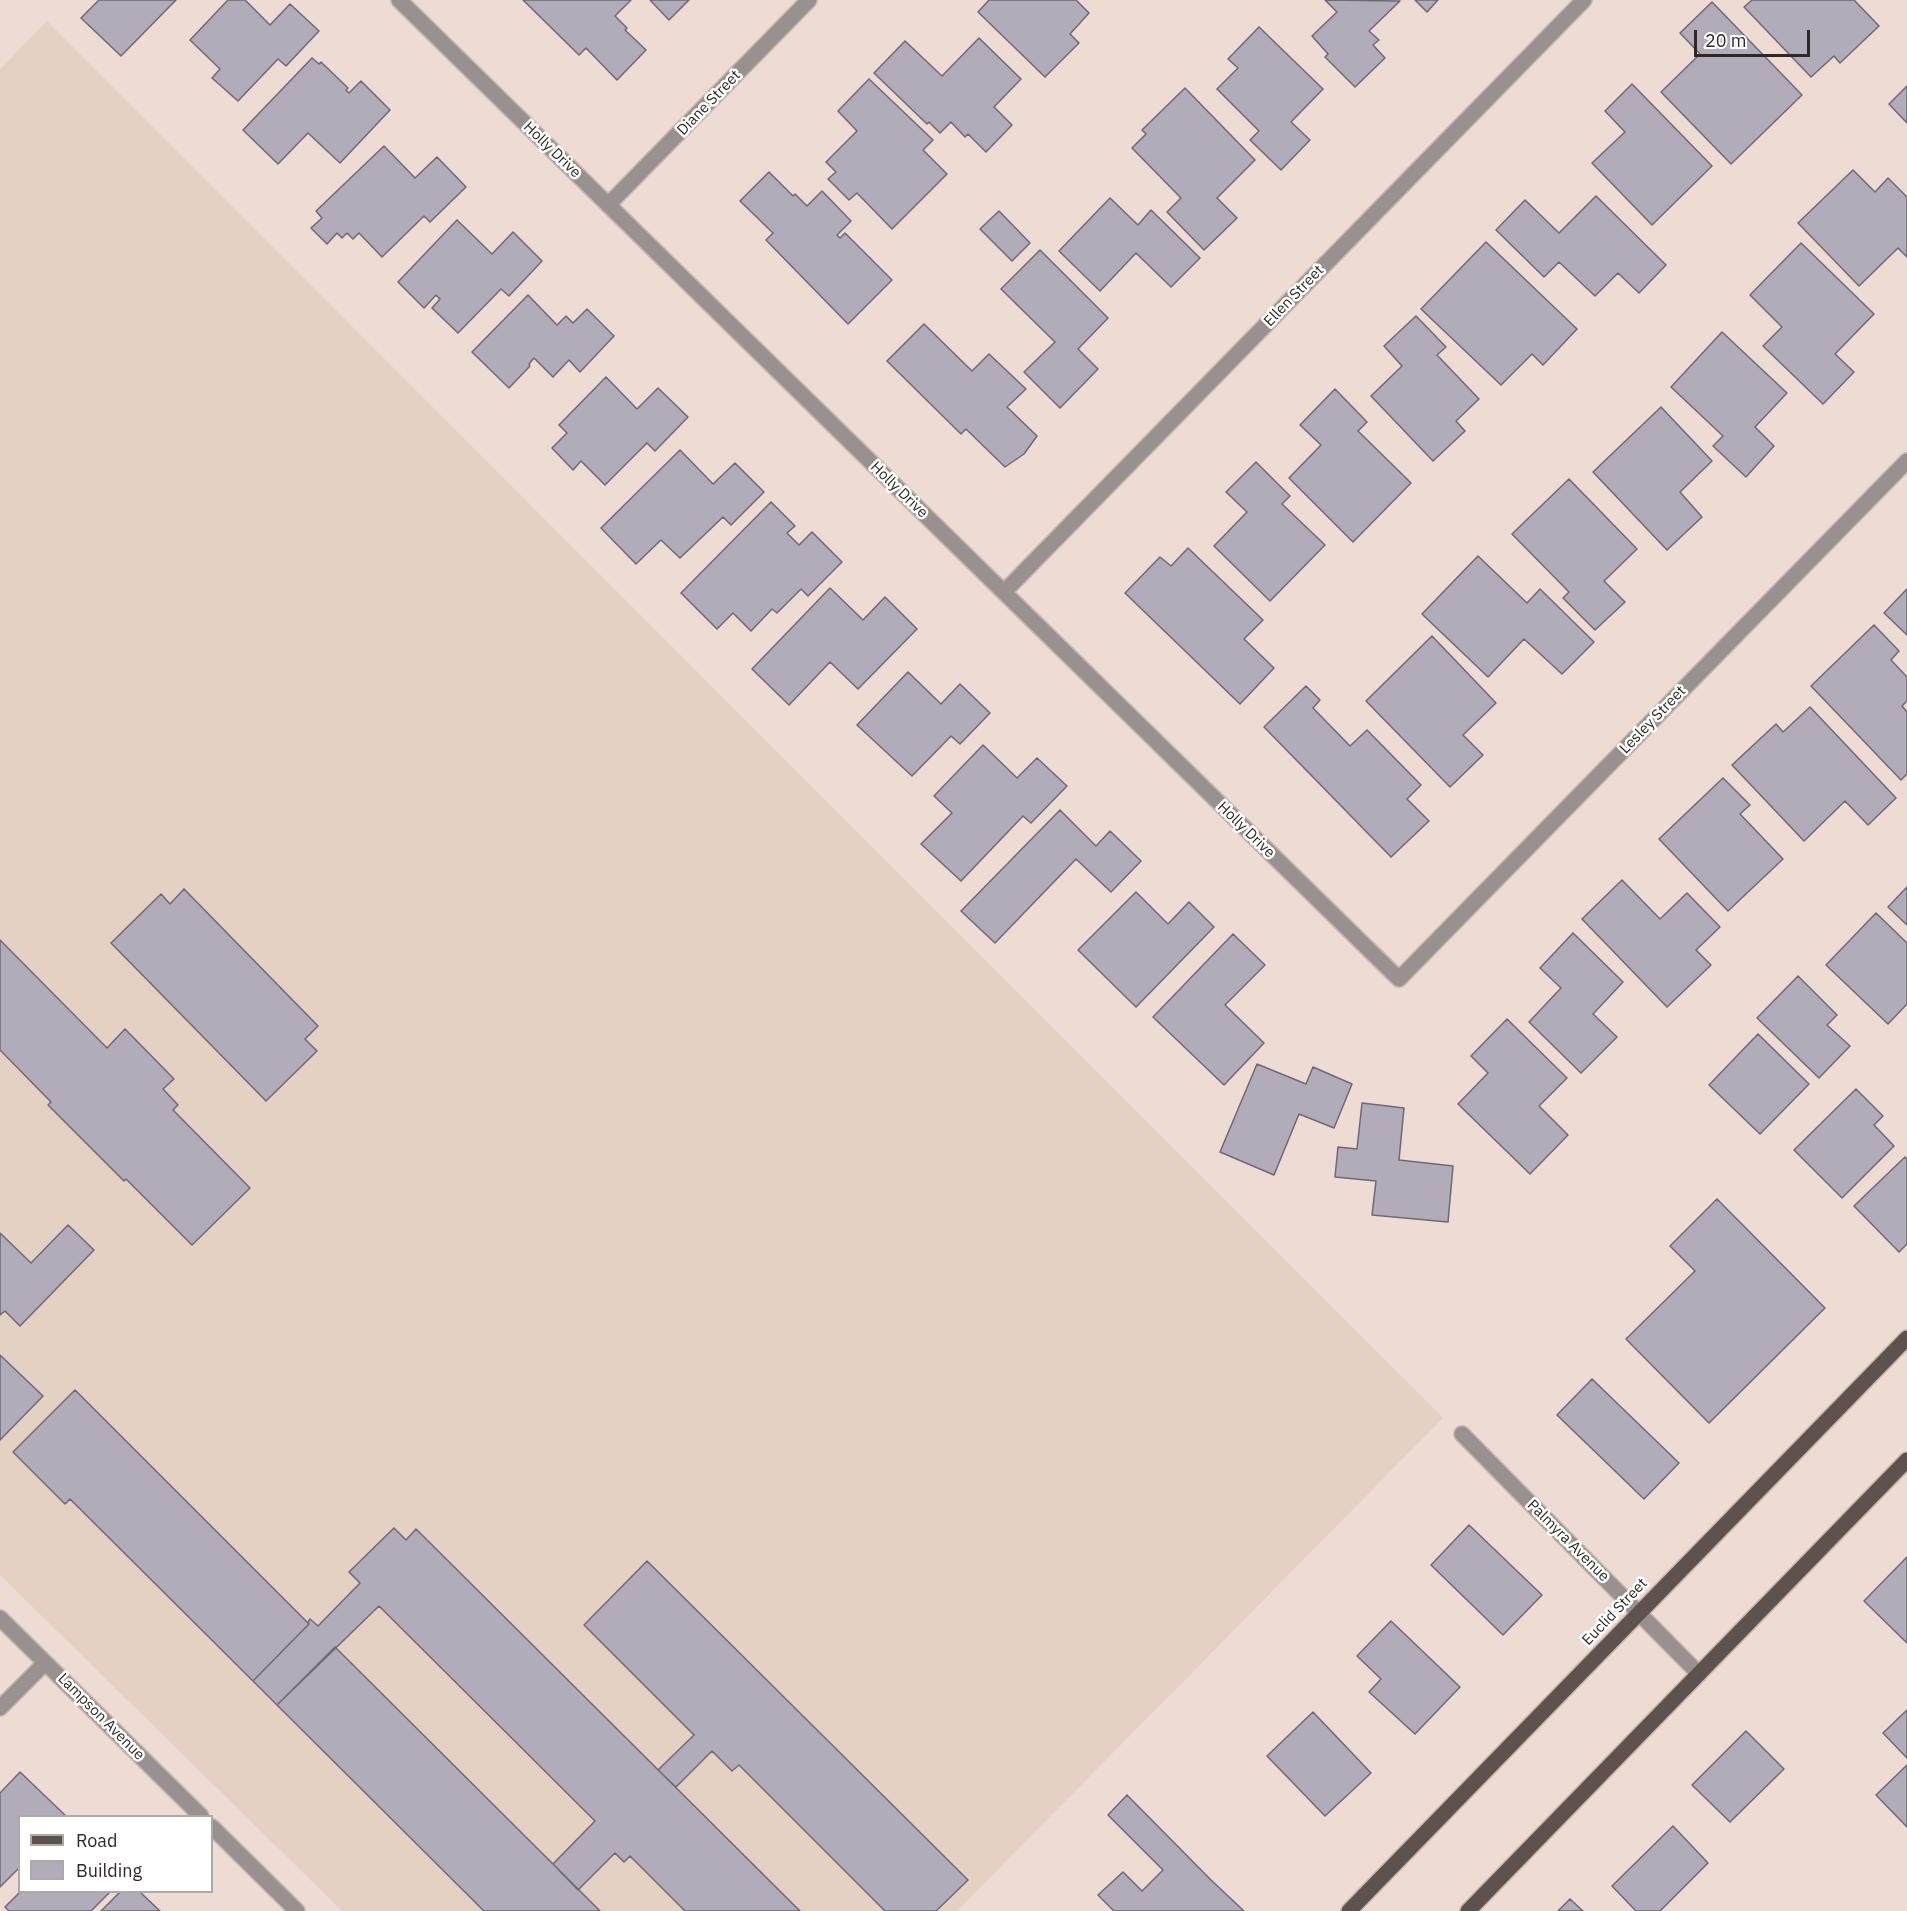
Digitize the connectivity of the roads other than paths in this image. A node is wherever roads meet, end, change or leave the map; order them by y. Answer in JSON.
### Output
{"nodes":[{"id":1,"x":399,"y":0,"type":"edge"},
{"id":2,"x":809,"y":0,"type":"edge"},
{"id":3,"x":1584,"y":0,"type":"edge"},
{"id":4,"x":608,"y":205,"type":"junction"},
{"id":5,"x":1907,"y":461,"type":"edge"},
{"id":6,"x":1004,"y":592,"type":"junction"},
{"id":7,"x":1399,"y":979,"type":"joint"},
{"id":8,"x":1907,"y":1338,"type":"edge"},
{"id":9,"x":1462,"y":1434,"type":"dead end"},
{"id":10,"x":1907,"y":1460,"type":"edge"},
{"id":11,"x":1639,"y":1613,"type":"junction"},
{"id":12,"x":0,"y":1618,"type":"edge"},
{"id":13,"x":45,"y":1663,"type":"junction"},
{"id":14,"x":1699,"y":1674,"type":"junction"},
{"id":15,"x":0,"y":1708,"type":"edge"},
{"id":16,"x":200,"y":1815,"type":"edge"},
{"id":17,"x":213,"y":1828,"type":"edge"},
{"id":18,"x":297,"y":1911,"type":"edge"},
{"id":19,"x":1349,"y":1911,"type":"edge"},
{"id":20,"x":1468,"y":1911,"type":"edge"}],
"edges":[{"from":1,"to":4,"type":"street","name":"Holly Drive"},
{"from":2,"to":4,"type":"street","name":"Diane Street"},
{"from":3,"to":6,"type":"street","name":"Ellen Street"},
{"from":4,"to":6,"type":"street","name":"Holly Drive"},
{"from":5,"to":7,"type":"street","name":"Lesley Street"},
{"from":6,"to":7,"type":"street","name":"Holly Drive"},
{"from":8,"to":11,"type":"main road","name":"Euclid Street"},
{"from":9,"to":11,"type":"street","name":"Palmyra Avenue"},
{"from":10,"to":14,"type":"main road"},
{"from":11,"to":14,"type":"street","name":"Palmyra Avenue"},
{"from":11,"to":19,"type":"main road","name":"Euclid Street"},
{"from":12,"to":13,"type":"street","name":"Lampson Avenue"},
{"from":13,"to":15,"type":"street"},
{"from":13,"to":16,"type":"street","name":"Lampson Avenue"},
{"from":14,"to":20,"type":"main road"},
{"from":17,"to":18,"type":"street"}]}
